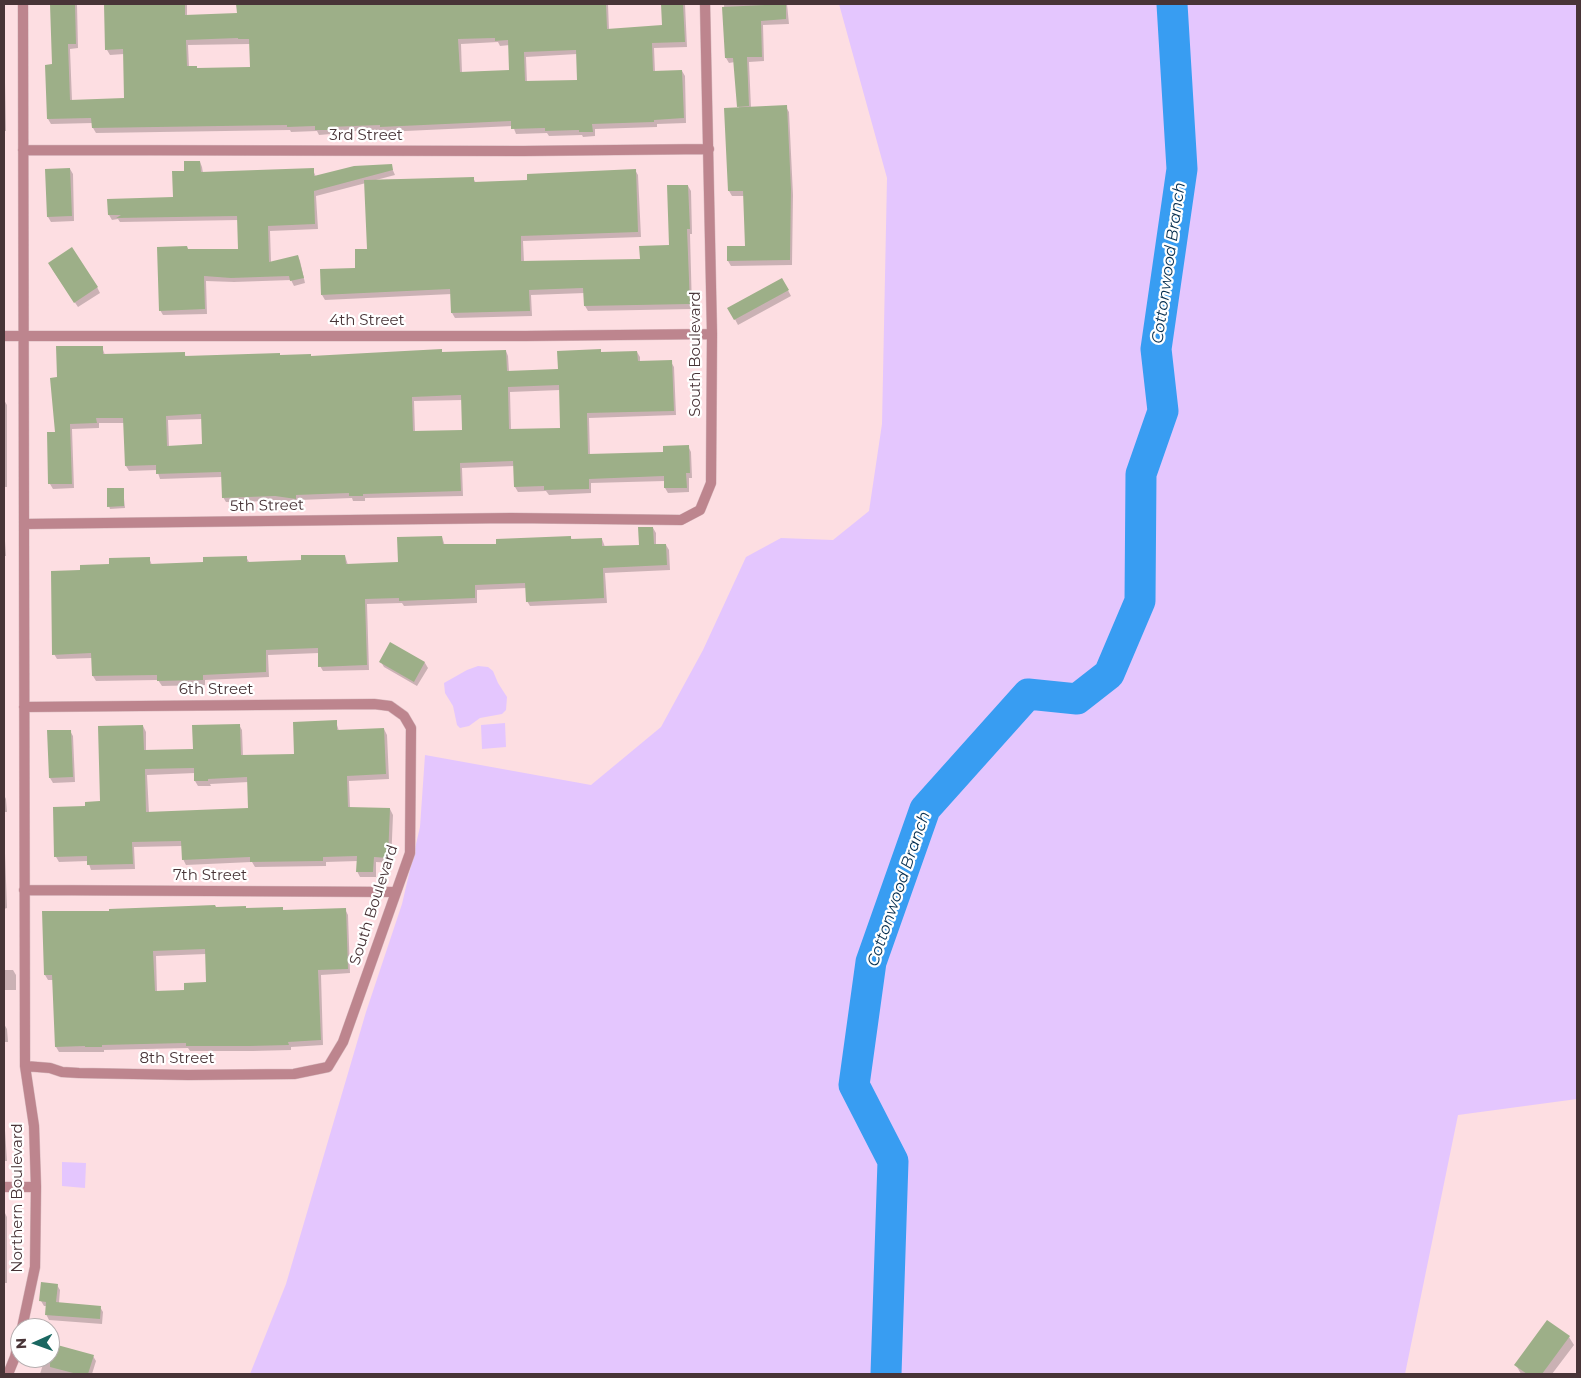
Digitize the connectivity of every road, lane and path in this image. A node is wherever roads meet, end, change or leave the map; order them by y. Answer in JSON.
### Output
{"nodes":[{"id":1,"x":22,"y":4,"type":"edge"},
{"id":2,"x":705,"y":4,"type":"edge"},
{"id":3,"x":709,"y":149,"type":"junction"},
{"id":4,"x":23,"y":150,"type":"junction"},
{"id":5,"x":712,"y":334,"type":"junction"},
{"id":6,"x":4,"y":336,"type":"edge"},
{"id":7,"x":23,"y":336,"type":"junction"},
{"id":8,"x":511,"y":518,"type":"joint"},
{"id":9,"x":24,"y":524,"type":"junction"},
{"id":10,"x":24,"y":707,"type":"junction"},
{"id":11,"x":404,"y":716,"type":"joint"},
{"id":12,"x":24,"y":890,"type":"junction"},
{"id":13,"x":396,"y":892,"type":"junction"},
{"id":14,"x":25,"y":1066,"type":"junction"},
{"id":15,"x":328,"y":1067,"type":"joint"},
{"id":16,"x":4,"y":1187,"type":"edge"},
{"id":17,"x":36,"y":1187,"type":"junction"},
{"id":18,"x":24,"y":1318,"type":"edge"}],
"edges":[{"from":1,"to":4,"type":"street","name":"Northern Boulevard"},
{"from":2,"to":3,"type":"street","name":"South Boulevard"},
{"from":3,"to":4,"type":"street","name":"3rd Street"},
{"from":3,"to":5,"type":"street","name":"South Boulevard"},
{"from":4,"to":7,"type":"street","name":"Northern Boulevard"},
{"from":5,"to":7,"type":"street","name":"4th Street"},
{"from":5,"to":8,"type":"street","name":"South Boulevard"},
{"from":6,"to":7,"type":"street","name":"4th Street"},
{"from":7,"to":9,"type":"street","name":"Northern Boulevard"},
{"from":8,"to":9,"type":"street","name":"5th Street"},
{"from":9,"to":10,"type":"street","name":"Northern Boulevard"},
{"from":10,"to":11,"type":"street","name":"6th Street"},
{"from":10,"to":12,"type":"street","name":"Northern Boulevard"},
{"from":11,"to":13,"type":"street","name":"South Boulevard"},
{"from":12,"to":13,"type":"street","name":"7th Street"},
{"from":12,"to":14,"type":"street","name":"Northern Boulevard"},
{"from":13,"to":15,"type":"street","name":"South Boulevard"},
{"from":14,"to":15,"type":"street","name":"8th Street"},
{"from":14,"to":17,"type":"street","name":"Northern Boulevard"},
{"from":16,"to":17,"type":"street"},
{"from":17,"to":18,"type":"street","name":"Northern Boulevard"}]}
